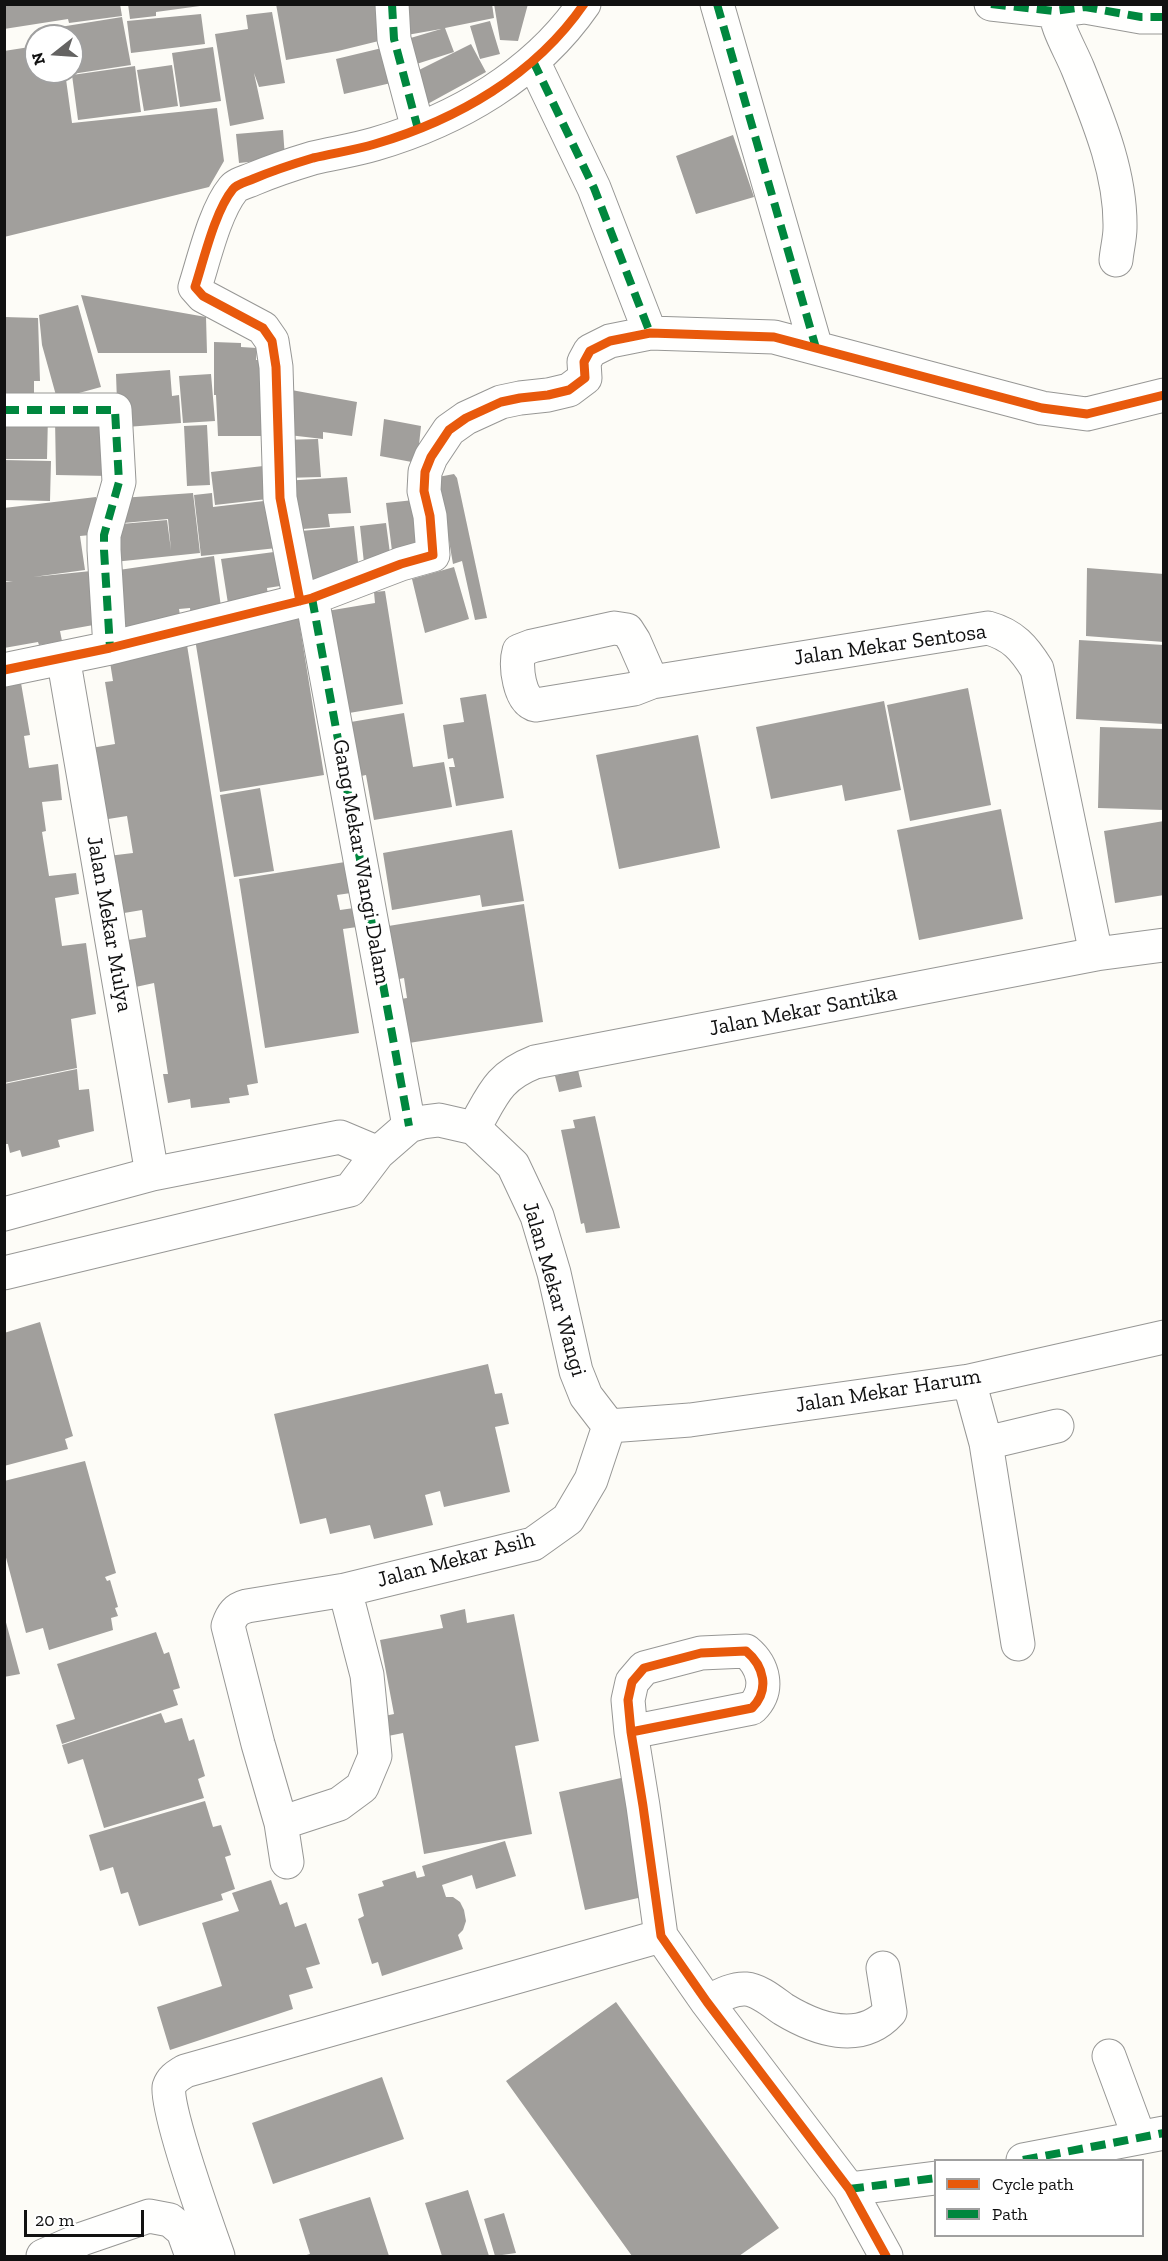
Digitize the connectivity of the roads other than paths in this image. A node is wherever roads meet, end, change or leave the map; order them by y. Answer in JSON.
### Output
{"nodes":[{"id":1,"x":392,"y":4,"type":"edge"},
{"id":2,"x":584,"y":4,"type":"edge"},
{"id":3,"x":717,"y":4,"type":"edge"},
{"id":4,"x":991,"y":4,"type":"edge"},
{"id":5,"x":1054,"y":8,"type":"edge"},
{"id":6,"x":1164,"y":16,"type":"edge"},
{"id":7,"x":533,"y":61,"type":"junction"},
{"id":8,"x":418,"y":129,"type":"junction"},
{"id":9,"x":1116,"y":260,"type":"dead end"},
{"id":10,"x":650,"y":333,"type":"junction"},
{"id":11,"x":813,"y":334,"type":"junction"},
{"id":12,"x":1164,"y":395,"type":"edge"},
{"id":13,"x":4,"y":410,"type":"edge"},
{"id":14,"x":306,"y":600,"type":"junction"},
{"id":15,"x":110,"y":648,"type":"junction"},
{"id":16,"x":4,"y":670,"type":"edge"},
{"id":17,"x":66,"y":674,"type":"dead end"},
{"id":18,"x":652,"y":682,"type":"dead end"},
{"id":19,"x":1164,"y":945,"type":"edge"},
{"id":20,"x":1096,"y":954,"type":"junction"},
{"id":21,"x":409,"y":1126,"type":"junction"},
{"id":22,"x":474,"y":1128,"type":"junction"},
{"id":23,"x":378,"y":1153,"type":"junction"},
{"id":24,"x":152,"y":1174,"type":"junction"},
{"id":25,"x":4,"y":1214,"type":"edge"},
{"id":26,"x":4,"y":1273,"type":"edge"},
{"id":27,"x":1164,"y":1337,"type":"edge"},
{"id":28,"x":969,"y":1381,"type":"junction"},
{"id":29,"x":609,"y":1426,"type":"junction"},
{"id":30,"x":1057,"y":1426,"type":"dead end"},
{"id":31,"x":986,"y":1443,"type":"junction"},
{"id":32,"x":345,"y":1590,"type":"junction"},
{"id":33,"x":1018,"y":1644,"type":"dead end"},
{"id":34,"x":631,"y":1732,"type":"dead end"},
{"id":35,"x":281,"y":1823,"type":"junction"},
{"id":36,"x":287,"y":1862,"type":"dead end"},
{"id":37,"x":661,"y":1936,"type":"junction"},
{"id":38,"x":883,"y":1968,"type":"dead end"},
{"id":39,"x":707,"y":2002,"type":"junction"},
{"id":40,"x":1109,"y":2056,"type":"dead end"},
{"id":41,"x":1151,"y":2135,"type":"edge"},
{"id":42,"x":1028,"y":2159,"type":"edge"},
{"id":43,"x":934,"y":2178,"type":"edge"},
{"id":44,"x":849,"y":2189,"type":"junction"},
{"id":45,"x":43,"y":2256,"type":"edge"},
{"id":46,"x":192,"y":2256,"type":"edge"},
{"id":47,"x":218,"y":2256,"type":"edge"},
{"id":48,"x":885,"y":2256,"type":"edge"}],
"edges":[{"from":1,"to":8,"type":"street"},
{"from":2,"to":7,"type":"street"},
{"from":3,"to":11,"type":"street"},
{"from":4,"to":5,"type":"street"},
{"from":5,"to":6,"type":"street"},
{"from":5,"to":9,"type":"street"},
{"from":7,"to":8,"type":"street"},
{"from":7,"to":10,"type":"street"},
{"from":8,"to":14,"type":"street","name":"Gang Mekar Wangi Dalam"},
{"from":10,"to":11,"type":"street"},
{"from":10,"to":14,"type":"street"},
{"from":11,"to":12,"type":"street"},
{"from":13,"to":15,"type":"street"},
{"from":14,"to":15,"type":"street"},
{"from":14,"to":21,"type":"street","name":"Gang Mekar Wangi Dalam"},
{"from":15,"to":16,"type":"street"},
{"from":17,"to":24,"type":"street","name":"Jalan Mekar Mulya"},
{"from":18,"to":20,"type":"street","name":"Jalan Mekar Sentosa"},
{"from":19,"to":20,"type":"street","name":"Jalan Mekar Santika"},
{"from":20,"to":22,"type":"street","name":"Jalan Mekar Santika"},
{"from":21,"to":22,"type":"street","name":"Jalan Mekar Wangi"},
{"from":21,"to":23,"type":"street","name":"Jalan Mekar Wangi"},
{"from":22,"to":29,"type":"street","name":"Jalan Mekar Wangi"},
{"from":23,"to":24,"type":"street"},
{"from":23,"to":26,"type":"street","name":"Jalan Mekar Wangi"},
{"from":24,"to":25,"type":"street"},
{"from":27,"to":28,"type":"street","name":"Jalan Mekar Harum"},
{"from":28,"to":29,"type":"street","name":"Jalan Mekar Harum"},
{"from":28,"to":31,"type":"street"},
{"from":29,"to":32,"type":"street","name":"Jalan Mekar Asih"},
{"from":30,"to":31,"type":"street"},
{"from":31,"to":33,"type":"street"},
{"from":32,"to":35,"type":"street"},
{"from":32,"to":35,"type":"street","name":"Jalan Mekar Asih"},
{"from":34,"to":37,"type":"street"},
{"from":35,"to":36,"type":"street","name":"Jalan Mekar Asih"},
{"from":37,"to":39,"type":"street"},
{"from":37,"to":47,"type":"street"},
{"from":38,"to":39,"type":"street"},
{"from":39,"to":44,"type":"street"},
{"from":40,"to":41,"type":"street"},
{"from":41,"to":42,"type":"street"},
{"from":43,"to":44,"type":"street"},
{"from":44,"to":48,"type":"street"},
{"from":45,"to":46,"type":"street"}]}
